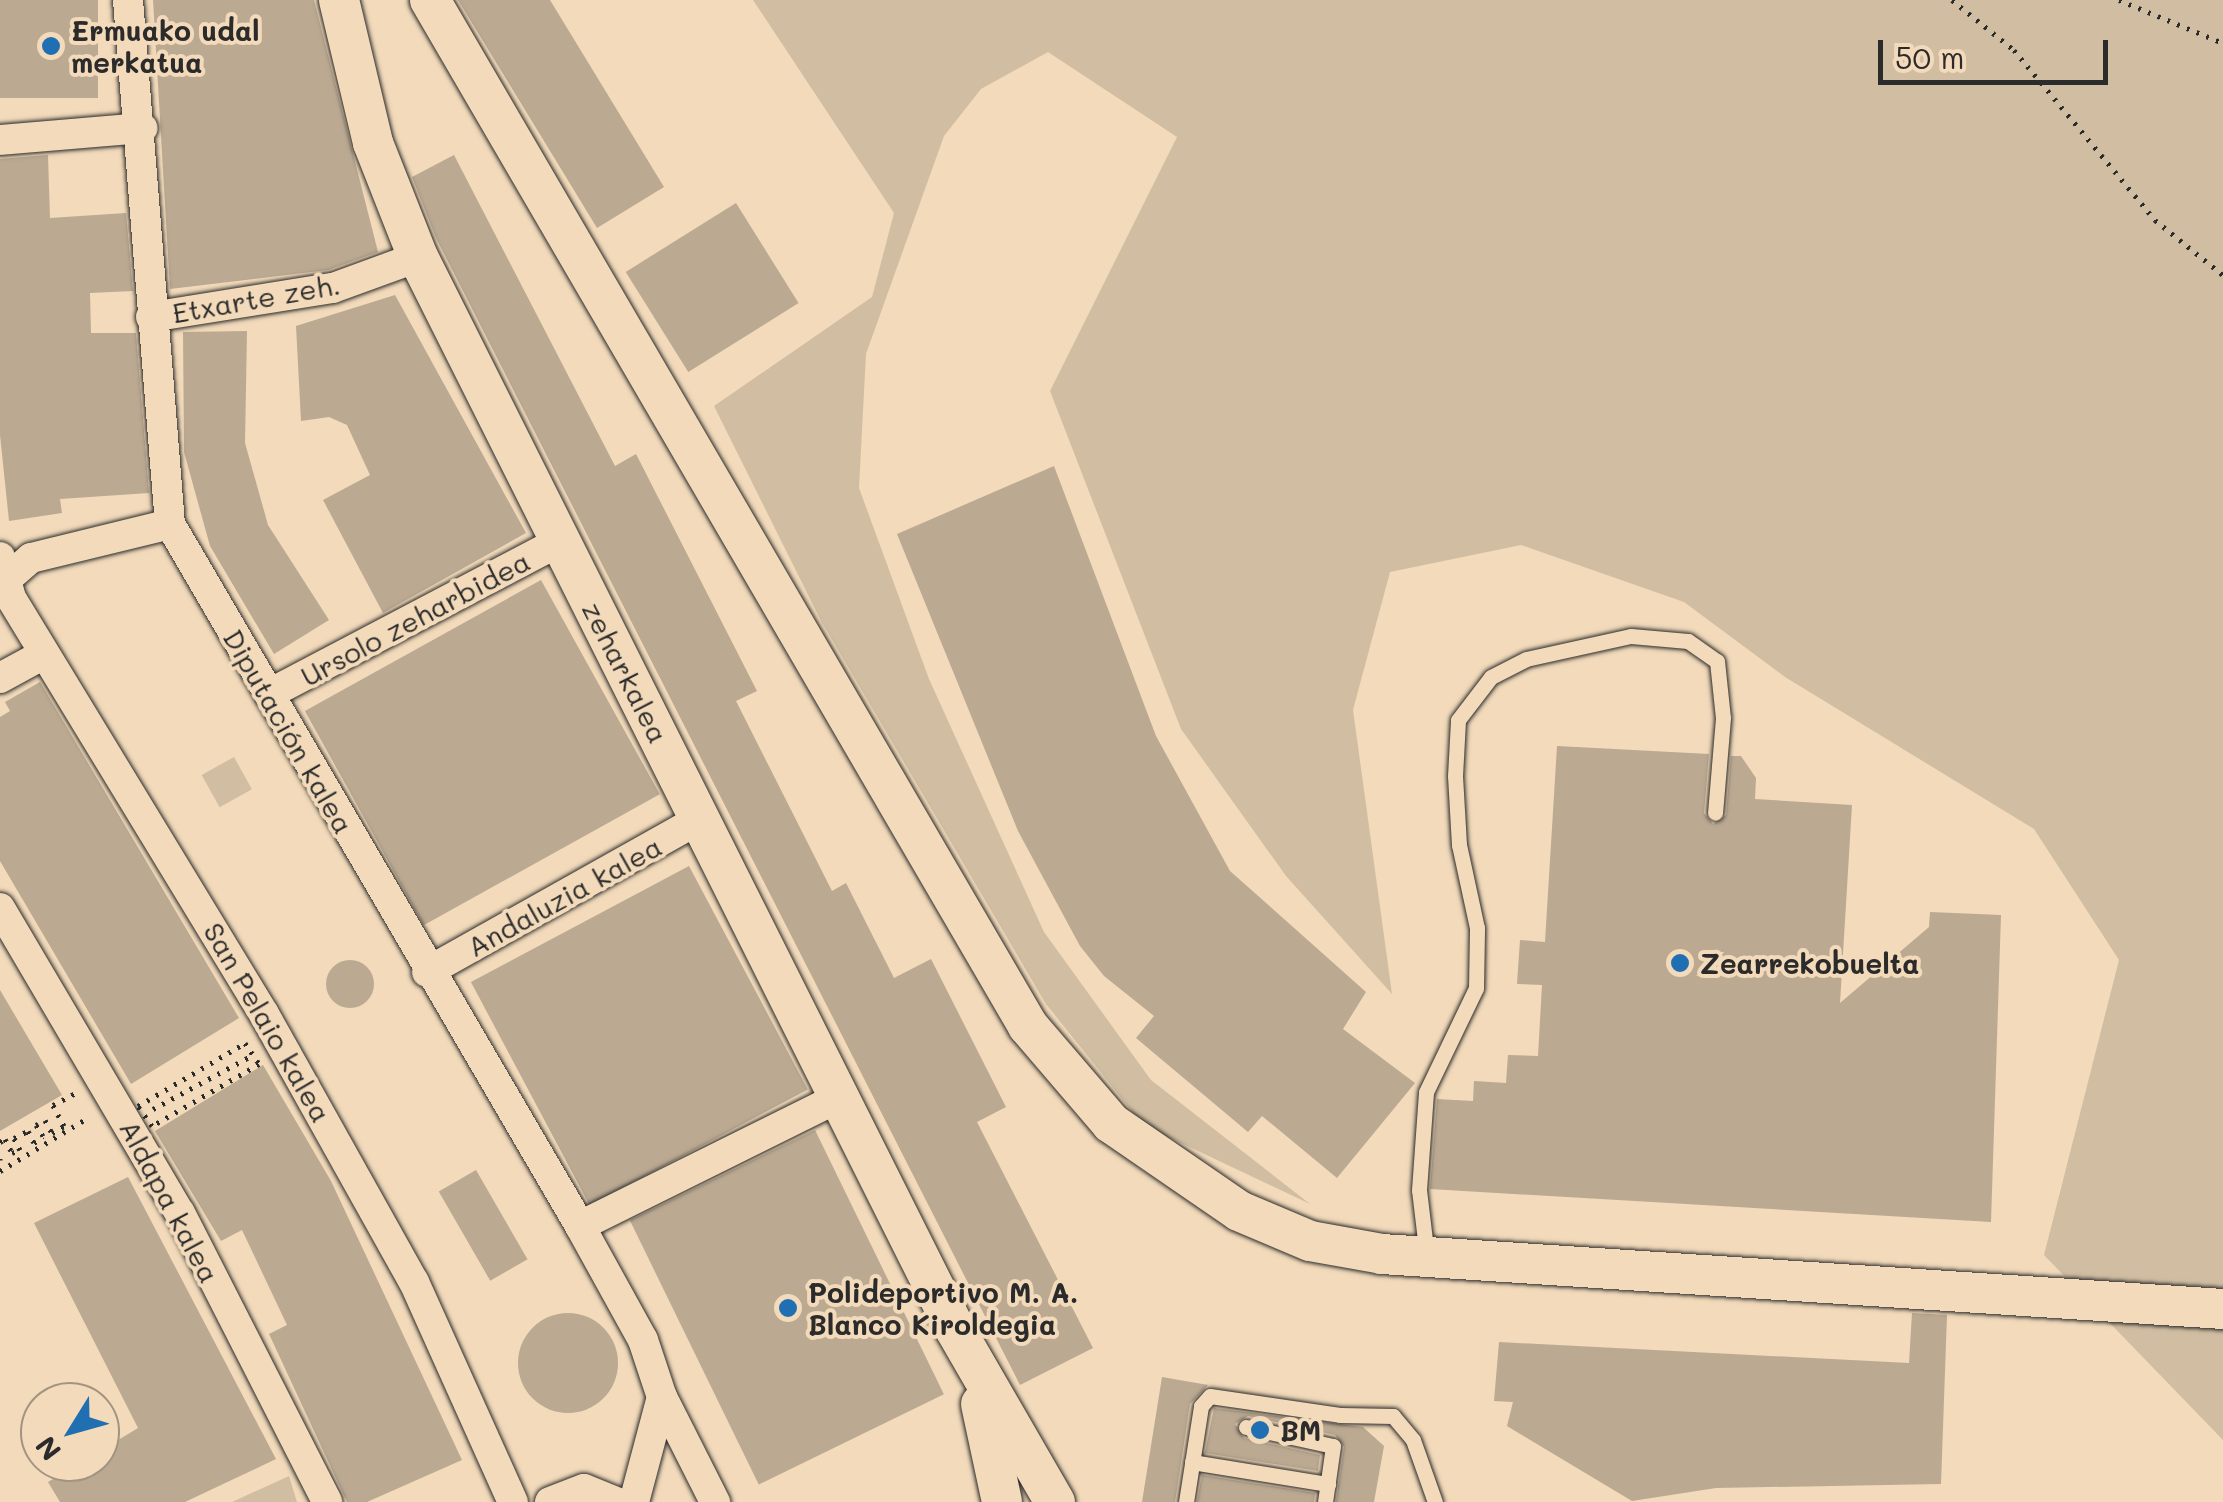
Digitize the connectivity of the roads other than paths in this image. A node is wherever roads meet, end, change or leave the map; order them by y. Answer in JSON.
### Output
{"nodes":[{"id":1,"x":128,"y":0,"type":"edge"},
{"id":2,"x":338,"y":0,"type":"edge"},
{"id":3,"x":430,"y":0,"type":"edge"},
{"id":4,"x":142,"y":128,"type":"junction"},
{"id":5,"x":4,"y":140,"type":"edge"},
{"id":6,"x":418,"y":256,"type":"junction"},
{"id":7,"x":150,"y":317,"type":"junction"},
{"id":8,"x":170,"y":524,"type":"junction"},
{"id":9,"x":561,"y":542,"type":"junction"},
{"id":10,"x":4,"y":567,"type":"edge"},
{"id":11,"x":44,"y":654,"type":"junction"},
{"id":12,"x":0,"y":678,"type":"edge"},
{"id":13,"x":269,"y":694,"type":"junction"},
{"id":14,"x":1715,"y":813,"type":"dead end"},
{"id":15,"x":700,"y":819,"type":"junction"},
{"id":16,"x":0,"y":908,"type":"edge"},
{"id":17,"x":428,"y":972,"type":"junction"},
{"id":18,"x":840,"y":1097,"type":"junction"},
{"id":19,"x":580,"y":1226,"type":"junction"},
{"id":20,"x":1427,"y":1261,"type":"junction"},
{"id":21,"x":2223,"y":1309,"type":"edge"},
{"id":22,"x":955,"y":1329,"type":"junction"},
{"id":23,"x":662,"y":1396,"type":"junction"},
{"id":24,"x":1246,"y":1426,"type":"dead end"},
{"id":25,"x":1192,"y":1462,"type":"junction"},
{"id":26,"x":1328,"y":1484,"type":"junction"},
{"id":27,"x":327,"y":1502,"type":"edge"},
{"id":28,"x":512,"y":1502,"type":"edge"},
{"id":29,"x":550,"y":1502,"type":"edge"},
{"id":30,"x":618,"y":1502,"type":"edge"},
{"id":31,"x":634,"y":1502,"type":"edge"},
{"id":32,"x":716,"y":1502,"type":"edge"},
{"id":33,"x":1002,"y":1502,"type":"edge"},
{"id":34,"x":1016,"y":1502,"type":"edge"},
{"id":35,"x":1052,"y":1502,"type":"edge"},
{"id":36,"x":1186,"y":1502,"type":"edge"},
{"id":37,"x":1325,"y":1502,"type":"edge"},
{"id":38,"x":1435,"y":1502,"type":"edge"}],
"edges":[{"from":1,"to":4,"type":"street","name":"Diputación kalea"},
{"from":2,"to":6,"type":"street","name":"zeharkalea"},
{"from":3,"to":20,"type":"street"},
{"from":4,"to":5,"type":"street"},
{"from":4,"to":7,"type":"street","name":"Diputación kalea"},
{"from":6,"to":7,"type":"street","name":"Etxarte zeh."},
{"from":6,"to":9,"type":"street","name":"zeharkalea"},
{"from":7,"to":8,"type":"street","name":"Diputación kalea"},
{"from":8,"to":10,"type":"street"},
{"from":8,"to":13,"type":"street","name":"Diputación kalea"},
{"from":9,"to":13,"type":"street","name":"Ursolo zeharbidea"},
{"from":9,"to":15,"type":"street","name":"zeharkalea"},
{"from":10,"to":11,"type":"street","name":"San Pelaio kalea"},
{"from":11,"to":12,"type":"street"},
{"from":11,"to":28,"type":"street","name":"San Pelaio kalea"},
{"from":13,"to":17,"type":"street","name":"Diputación kalea"},
{"from":14,"to":20,"type":"lane"},
{"from":15,"to":17,"type":"street","name":"Andaluzia kalea"},
{"from":15,"to":18,"type":"street","name":"zeharkalea"},
{"from":16,"to":27,"type":"street","name":"Aldapa kalea"},
{"from":17,"to":19,"type":"street","name":"Diputación kalea"},
{"from":18,"to":19,"type":"street"},
{"from":18,"to":22,"type":"street","name":"zeharkalea"},
{"from":19,"to":23,"type":"street","name":"Diputación kalea"},
{"from":20,"to":21,"type":"street"},
{"from":22,"to":33,"type":"street","name":"zeharkalea"},
{"from":22,"to":35,"type":"street","name":"zeharkalea"},
{"from":23,"to":31,"type":"street"},
{"from":23,"to":32,"type":"street","name":"Diputación kalea"},
{"from":24,"to":26,"type":"lane"},
{"from":25,"to":26,"type":"lane"},
{"from":25,"to":36,"type":"lane"},
{"from":25,"to":38,"type":"lane"},
{"from":26,"to":37,"type":"lane"},
{"from":29,"to":30,"type":"street"},
{"from":34,"to":35,"type":"street"}]}
